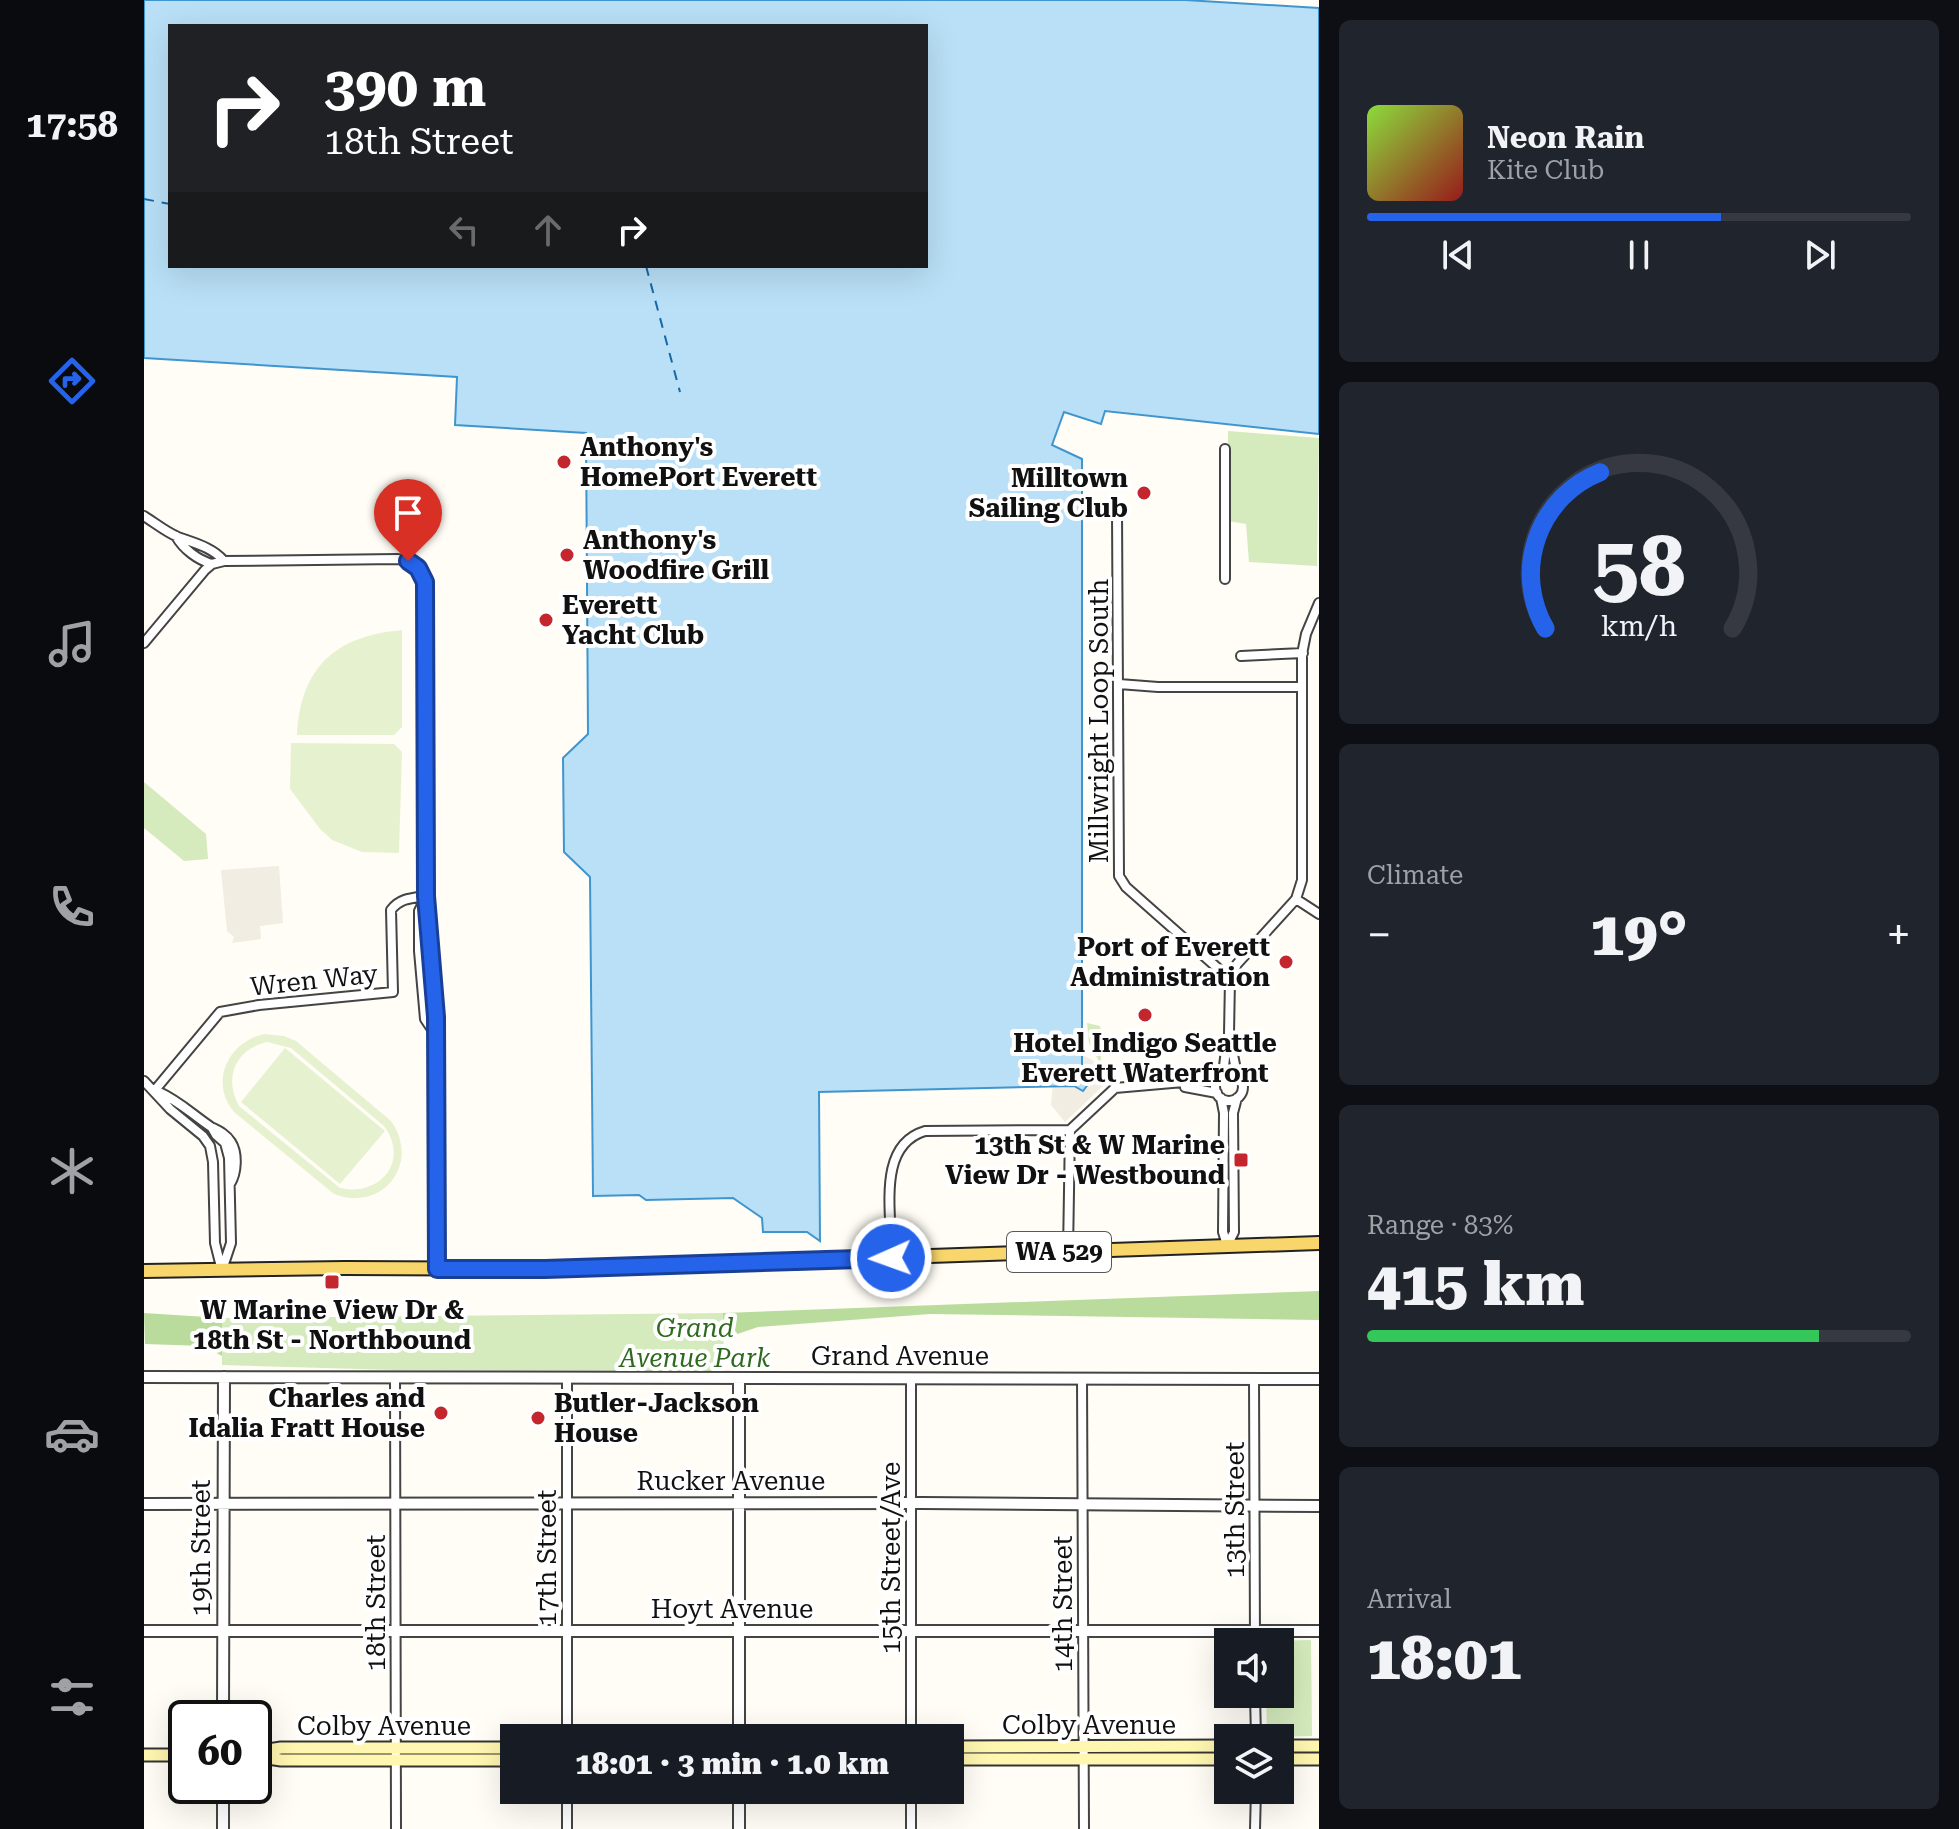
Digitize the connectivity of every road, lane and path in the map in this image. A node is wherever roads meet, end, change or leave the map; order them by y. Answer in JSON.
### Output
{"nodes":[{"id":1,"x":1225,"y":449,"type":"dead end"},
{"id":2,"x":1117,"y":511,"type":"dead end"},
{"id":3,"x":144,"y":516,"type":"edge"},
{"id":4,"x":176,"y":536,"type":"junction"},
{"id":5,"x":224,"y":561,"type":"junction"},
{"id":6,"x":212,"y":564,"type":"junction"},
{"id":7,"x":1225,"y":579,"type":"dead end"},
{"id":8,"x":1319,"y":603,"type":"edge"},
{"id":9,"x":144,"y":643,"type":"edge"},
{"id":10,"x":1303,"y":653,"type":"junction"},
{"id":11,"x":1241,"y":656,"type":"dead end"},
{"id":12,"x":1119,"y":684,"type":"junction"},
{"id":13,"x":1301,"y":687,"type":"junction"},
{"id":14,"x":426,"y":896,"type":"junction"},
{"id":15,"x":1296,"y":899,"type":"junction"},
{"id":16,"x":1319,"y":914,"type":"edge"},
{"id":17,"x":1230,"y":979,"type":"junction"},
{"id":18,"x":1229,"y":1034,"type":"junction"},
{"id":19,"x":1237,"y":1075,"type":"junction"},
{"id":20,"x":1220,"y":1077,"type":"junction"},
{"id":21,"x":144,"y":1081,"type":"edge"},
{"id":22,"x":1176,"y":1085,"type":"junction"},
{"id":23,"x":155,"y":1090,"type":"junction"},
{"id":24,"x":1219,"y":1095,"type":"junction"},
{"id":25,"x":1237,"y":1098,"type":"junction"},
{"id":26,"x":1070,"y":1130,"type":"junction"},
{"id":27,"x":1319,"y":1243,"type":"edge"},
{"id":28,"x":1227,"y":1246,"type":"junction"},
{"id":29,"x":1068,"y":1252,"type":"junction"},
{"id":30,"x":891,"y":1258,"type":"junction"},
{"id":31,"x":437,"y":1269,"type":"junction"},
{"id":32,"x":144,"y":1271,"type":"edge"},
{"id":33,"x":222,"y":1271,"type":"junction"},
{"id":34,"x":144,"y":1377,"type":"edge"},
{"id":35,"x":224,"y":1377,"type":"junction"},
{"id":36,"x":395,"y":1377,"type":"junction"},
{"id":37,"x":567,"y":1377,"type":"junction"},
{"id":38,"x":739,"y":1378,"type":"junction"},
{"id":39,"x":911,"y":1378,"type":"junction"},
{"id":40,"x":1082,"y":1378,"type":"junction"},
{"id":41,"x":1254,"y":1379,"type":"junction"},
{"id":42,"x":1319,"y":1379,"type":"edge"},
{"id":43,"x":396,"y":1503,"type":"junction"},
{"id":44,"x":739,"y":1503,"type":"junction"},
{"id":45,"x":911,"y":1503,"type":"junction"},
{"id":46,"x":144,"y":1504,"type":"edge"},
{"id":47,"x":223,"y":1504,"type":"junction"},
{"id":48,"x":567,"y":1504,"type":"junction"},
{"id":49,"x":1082,"y":1504,"type":"junction"},
{"id":50,"x":1254,"y":1505,"type":"junction"},
{"id":51,"x":1319,"y":1506,"type":"edge"},
{"id":52,"x":1255,"y":1628,"type":"edge"},
{"id":53,"x":223,"y":1630,"type":"junction"},
{"id":54,"x":1082,"y":1630,"type":"junction"},
{"id":55,"x":144,"y":1631,"type":"edge"},
{"id":56,"x":395,"y":1631,"type":"junction"},
{"id":57,"x":567,"y":1631,"type":"junction"},
{"id":58,"x":739,"y":1631,"type":"junction"},
{"id":59,"x":911,"y":1631,"type":"junction"},
{"id":60,"x":1319,"y":1631,"type":"edge"},
{"id":61,"x":1294,"y":1633,"type":"edge"},
{"id":62,"x":1214,"y":1635,"type":"edge"},
{"id":63,"x":223,"y":1700,"type":"edge"},
{"id":64,"x":567,"y":1724,"type":"edge"},
{"id":65,"x":739,"y":1724,"type":"edge"},
{"id":66,"x":911,"y":1724,"type":"edge"},
{"id":67,"x":1294,"y":1746,"type":"edge"},
{"id":68,"x":1319,"y":1746,"type":"edge"},
{"id":69,"x":1214,"y":1747,"type":"edge"},
{"id":70,"x":964,"y":1748,"type":"edge"},
{"id":71,"x":500,"y":1749,"type":"edge"},
{"id":72,"x":1084,"y":1752,"type":"junction"},
{"id":73,"x":395,"y":1754,"type":"junction"},
{"id":74,"x":144,"y":1755,"type":"edge"},
{"id":75,"x":168,"y":1755,"type":"edge"},
{"id":76,"x":272,"y":1758,"type":"edge"},
{"id":77,"x":964,"y":1758,"type":"edge"},
{"id":78,"x":1214,"y":1758,"type":"edge"},
{"id":79,"x":500,"y":1759,"type":"edge"},
{"id":80,"x":1294,"y":1759,"type":"edge"},
{"id":81,"x":1319,"y":1759,"type":"edge"},
{"id":82,"x":223,"y":1804,"type":"edge"},
{"id":83,"x":567,"y":1804,"type":"edge"},
{"id":84,"x":739,"y":1804,"type":"edge"},
{"id":85,"x":911,"y":1804,"type":"edge"},
{"id":86,"x":1256,"y":1804,"type":"edge"},
{"id":87,"x":223,"y":1829,"type":"edge"},
{"id":88,"x":396,"y":1829,"type":"edge"},
{"id":89,"x":567,"y":1829,"type":"edge"},
{"id":90,"x":739,"y":1829,"type":"edge"},
{"id":91,"x":911,"y":1829,"type":"edge"},
{"id":92,"x":1084,"y":1829,"type":"edge"},
{"id":93,"x":1255,"y":1829,"type":"edge"}],
"edges":[{"from":1,"to":7,"type":"street"},
{"from":2,"to":12,"type":"street","name":"Millwright Loop South"},
{"from":3,"to":4,"type":"street"},
{"from":4,"to":5,"type":"street"},
{"from":4,"to":6,"type":"street"},
{"from":5,"to":6,"type":"street"},
{"from":5,"to":14,"type":"street"},
{"from":6,"to":9,"type":"street"},
{"from":8,"to":10,"type":"street"},
{"from":10,"to":11,"type":"street"},
{"from":10,"to":13,"type":"street"},
{"from":12,"to":13,"type":"street"},
{"from":12,"to":17,"type":"street","name":"Millwright Loop South"},
{"from":13,"to":15,"type":"street"},
{"from":14,"to":23,"type":"street","name":"Wren Way"},
{"from":14,"to":31,"type":"street"},
{"from":15,"to":16,"type":"street"},
{"from":15,"to":17,"type":"street"},
{"from":17,"to":18,"type":"street"},
{"from":18,"to":19,"type":"street"},
{"from":18,"to":20,"type":"street"},
{"from":19,"to":20,"type":"street"},
{"from":19,"to":25,"type":"street"},
{"from":20,"to":22,"type":"street"},
{"from":20,"to":24,"type":"street"},
{"from":21,"to":23,"type":"street"},
{"from":22,"to":24,"type":"street"},
{"from":22,"to":26,"type":"street"},
{"from":23,"to":33,"type":"street"},
{"from":23,"to":33,"type":"street"},
{"from":24,"to":25,"type":"street"},
{"from":24,"to":28,"type":"street"},
{"from":25,"to":28,"type":"street"},
{"from":26,"to":29,"type":"street"},
{"from":26,"to":30,"type":"street"},
{"from":27,"to":28,"type":"main road","number":"WA 529"},
{"from":28,"to":29,"type":"main road","number":"WA 529"},
{"from":29,"to":30,"type":"main road","number":"WA 529"},
{"from":30,"to":31,"type":"main road","number":"WA 529"},
{"from":31,"to":33,"type":"main road","number":"WA 529"},
{"from":32,"to":33,"type":"main road","number":"WA 529"},
{"from":34,"to":35,"type":"street","name":"Grand Avenue"},
{"from":35,"to":36,"type":"street","name":"Grand Avenue"},
{"from":35,"to":47,"type":"street","name":"19th Street"},
{"from":36,"to":37,"type":"street","name":"Grand Avenue"},
{"from":36,"to":43,"type":"street","name":"18th Street"},
{"from":37,"to":38,"type":"street","name":"Grand Avenue"},
{"from":37,"to":48,"type":"street","name":"17th Street"},
{"from":38,"to":39,"type":"street","name":"Grand Avenue"},
{"from":38,"to":44,"type":"street"},
{"from":39,"to":40,"type":"street","name":"Grand Avenue"},
{"from":39,"to":45,"type":"street","name":"15th Street/Ave"},
{"from":40,"to":41,"type":"street","name":"Grand Avenue"},
{"from":40,"to":49,"type":"street","name":"14th Street"},
{"from":41,"to":42,"type":"street","name":"Grand Avenue"},
{"from":41,"to":50,"type":"street","name":"13th Street"},
{"from":43,"to":47,"type":"street","name":"Rucker Avenue"},
{"from":43,"to":48,"type":"street","name":"Rucker Avenue"},
{"from":43,"to":56,"type":"street","name":"18th Street"},
{"from":44,"to":45,"type":"street","name":"Rucker Avenue"},
{"from":44,"to":48,"type":"street","name":"Rucker Avenue"},
{"from":44,"to":58,"type":"street"},
{"from":45,"to":49,"type":"street","name":"Rucker Avenue"},
{"from":45,"to":59,"type":"street","name":"15th Street/Ave"},
{"from":46,"to":47,"type":"street","name":"Rucker Avenue"},
{"from":47,"to":53,"type":"street","name":"19th Street"},
{"from":48,"to":57,"type":"street","name":"17th Street"},
{"from":49,"to":50,"type":"street","name":"Rucker Avenue"},
{"from":49,"to":54,"type":"street","name":"14th Street"},
{"from":50,"to":51,"type":"street","name":"Rucker Avenue"},
{"from":50,"to":52,"type":"street","name":"13th Street"},
{"from":53,"to":55,"type":"street","name":"Hoyt Avenue"},
{"from":53,"to":56,"type":"street","name":"Hoyt Avenue"},
{"from":53,"to":63,"type":"street","name":"19th Street"},
{"from":54,"to":59,"type":"street","name":"Hoyt Avenue"},
{"from":54,"to":62,"type":"street","name":"Hoyt Avenue"},
{"from":54,"to":72,"type":"street","name":"14th Street"},
{"from":56,"to":57,"type":"street","name":"Hoyt Avenue"},
{"from":56,"to":73,"type":"street","name":"18th Street"},
{"from":57,"to":58,"type":"street","name":"Hoyt Avenue"},
{"from":57,"to":64,"type":"street","name":"17th Street"},
{"from":58,"to":59,"type":"street","name":"Hoyt Avenue"},
{"from":58,"to":65,"type":"street"},
{"from":59,"to":66,"type":"street","name":"15th Street/Ave"},
{"from":60,"to":61,"type":"street","name":"Hoyt Avenue"},
{"from":67,"to":68,"type":"main road"},
{"from":69,"to":72,"type":"main road","name":"Colby Avenue"},
{"from":70,"to":72,"type":"main road","name":"Colby Avenue"},
{"from":71,"to":73,"type":"main road","name":"Colby Avenue"},
{"from":72,"to":77,"type":"main road","name":"Colby Avenue"},
{"from":72,"to":78,"type":"main road","name":"Colby Avenue"},
{"from":72,"to":92,"type":"street","name":"14th Street"},
{"from":73,"to":76,"type":"main road","name":"Colby Avenue"},
{"from":73,"to":79,"type":"main road","name":"Colby Avenue"},
{"from":73,"to":88,"type":"street","name":"18th Street"},
{"from":74,"to":75,"type":"main road"},
{"from":80,"to":81,"type":"main road"},
{"from":82,"to":87,"type":"street"},
{"from":83,"to":89,"type":"street"},
{"from":84,"to":90,"type":"street"},
{"from":85,"to":91,"type":"street"},
{"from":86,"to":93,"type":"street"}]}
